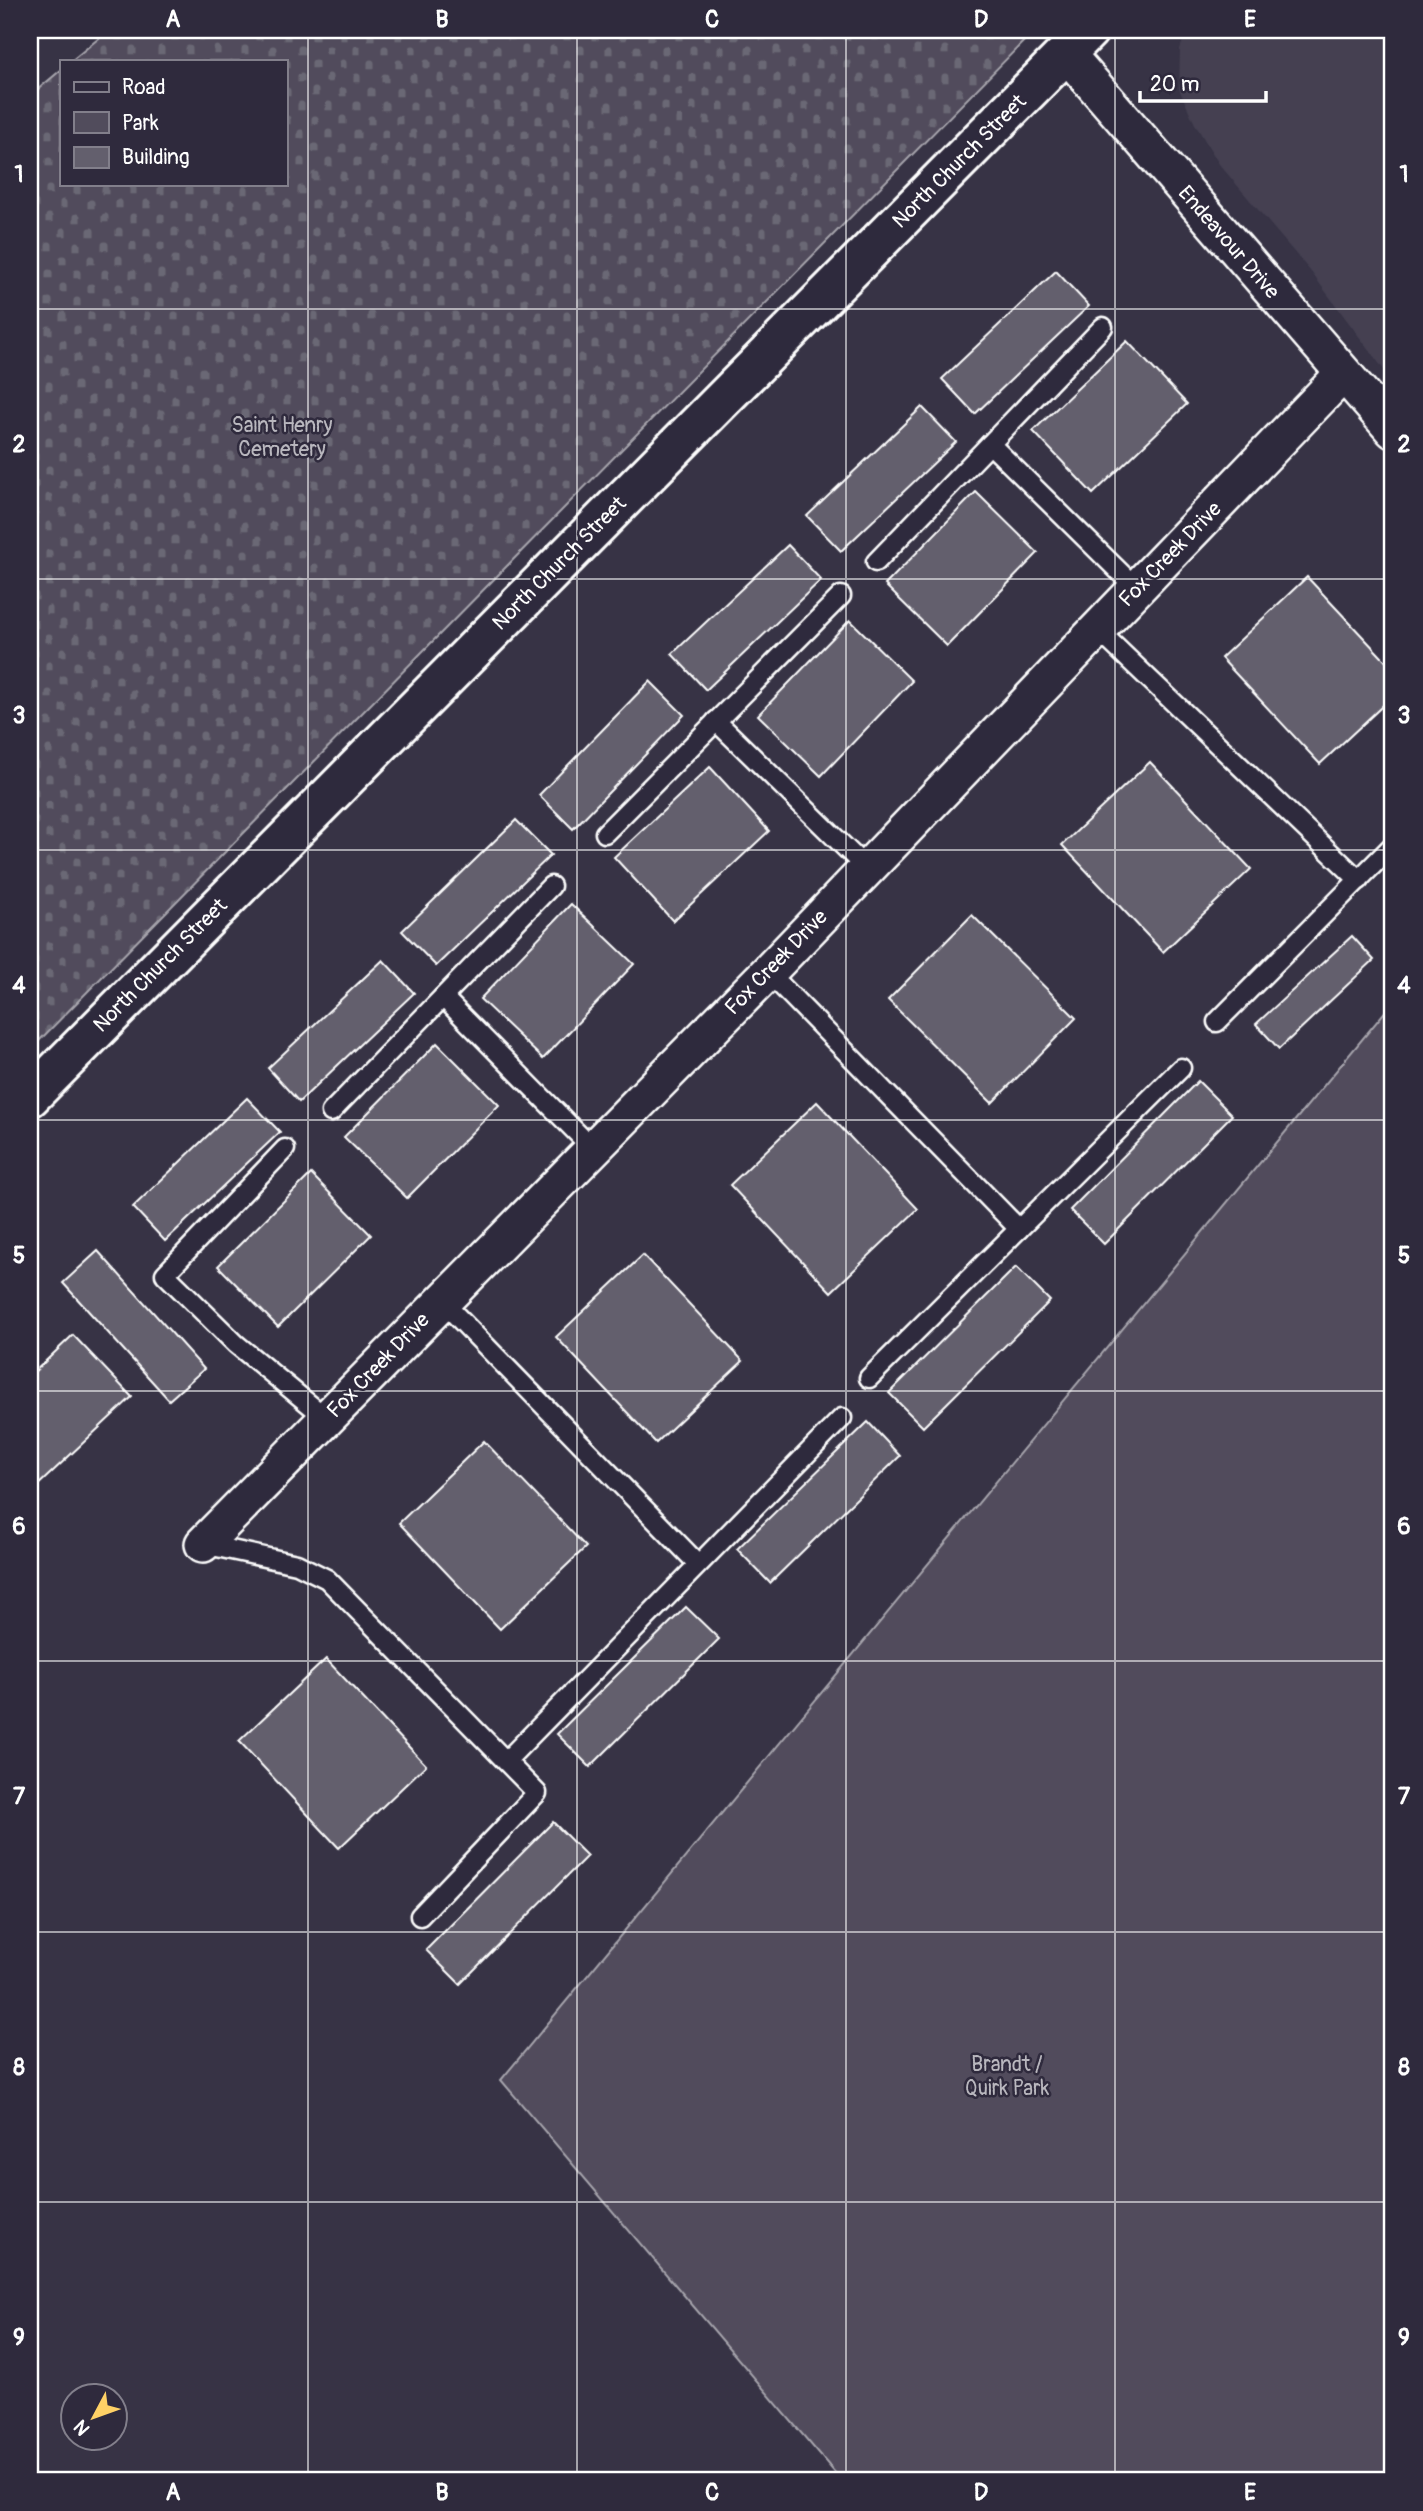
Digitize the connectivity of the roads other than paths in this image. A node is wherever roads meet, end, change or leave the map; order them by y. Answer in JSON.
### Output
{"nodes":[{"id":1,"x":1078,"y":42,"type":"edge"},
{"id":2,"x":1103,"y":327,"type":"dead end"},
{"id":3,"x":1343,"y":374,"type":"junction"},
{"id":4,"x":1393,"y":430,"type":"edge"},
{"id":5,"x":990,"y":444,"type":"junction"},
{"id":6,"x":876,"y":562,"type":"dead end"},
{"id":7,"x":1137,"y":589,"type":"junction"},
{"id":8,"x":841,"y":596,"type":"dead end"},
{"id":9,"x":1097,"y":629,"type":"junction"},
{"id":10,"x":716,"y":721,"type":"junction"},
{"id":11,"x":605,"y":833,"type":"dead end"},
{"id":12,"x":1393,"y":845,"type":"edge"},
{"id":13,"x":867,"y":869,"type":"junction"},
{"id":14,"x":1359,"y":880,"type":"junction"},
{"id":15,"x":551,"y":886,"type":"dead end"},
{"id":16,"x":768,"y":972,"type":"junction"},
{"id":17,"x":443,"y":997,"type":"junction"},
{"id":18,"x":1217,"y":1022,"type":"dead end"},
{"id":19,"x":1181,"y":1068,"type":"dead end"},
{"id":20,"x":30,"y":1097,"type":"edge"},
{"id":21,"x":331,"y":1112,"type":"dead end"},
{"id":22,"x":592,"y":1148,"type":"junction"},
{"id":23,"x":285,"y":1149,"type":"dead end"},
{"id":24,"x":1019,"y":1229,"type":"junction"},
{"id":25,"x":441,"y":1300,"type":"junction"},
{"id":26,"x":869,"y":1378,"type":"dead end"},
{"id":27,"x":326,"y":1418,"type":"junction"},
{"id":28,"x":842,"y":1418,"type":"dead end"},
{"id":29,"x":203,"y":1544,"type":"joint"},
{"id":30,"x":698,"y":1564,"type":"junction"},
{"id":31,"x":506,"y":1761,"type":"junction"},
{"id":32,"x":420,"y":1916,"type":"dead end"}],
"edges":[{"from":1,"to":3,"type":"street","name":"Endeavour Drive"},
{"from":1,"to":20,"type":"main road","name":"North Church Street"},
{"from":2,"to":5,"type":"lane"},
{"from":3,"to":4,"type":"street","name":"Endeavour Drive"},
{"from":3,"to":7,"type":"street","name":"Fox Creek Drive"},
{"from":5,"to":6,"type":"lane"},
{"from":5,"to":7,"type":"lane"},
{"from":7,"to":9,"type":"street","name":"Fox Creek Drive"},
{"from":8,"to":10,"type":"lane"},
{"from":9,"to":13,"type":"street","name":"Fox Creek Drive"},
{"from":9,"to":14,"type":"lane"},
{"from":10,"to":11,"type":"lane"},
{"from":10,"to":13,"type":"lane"},
{"from":12,"to":14,"type":"lane"},
{"from":13,"to":16,"type":"street","name":"Fox Creek Drive"},
{"from":14,"to":18,"type":"lane"},
{"from":15,"to":17,"type":"lane"},
{"from":16,"to":22,"type":"street","name":"Fox Creek Drive"},
{"from":16,"to":24,"type":"lane"},
{"from":17,"to":21,"type":"lane"},
{"from":17,"to":22,"type":"lane"},
{"from":19,"to":24,"type":"lane"},
{"from":22,"to":25,"type":"street","name":"Fox Creek Drive"},
{"from":23,"to":27,"type":"lane"},
{"from":24,"to":26,"type":"lane"},
{"from":25,"to":27,"type":"street","name":"Fox Creek Drive"},
{"from":25,"to":30,"type":"lane"},
{"from":27,"to":29,"type":"street","name":"Fox Creek Drive"},
{"from":28,"to":30,"type":"lane"},
{"from":29,"to":31,"type":"lane"},
{"from":30,"to":31,"type":"lane"},
{"from":31,"to":32,"type":"lane"}]}
